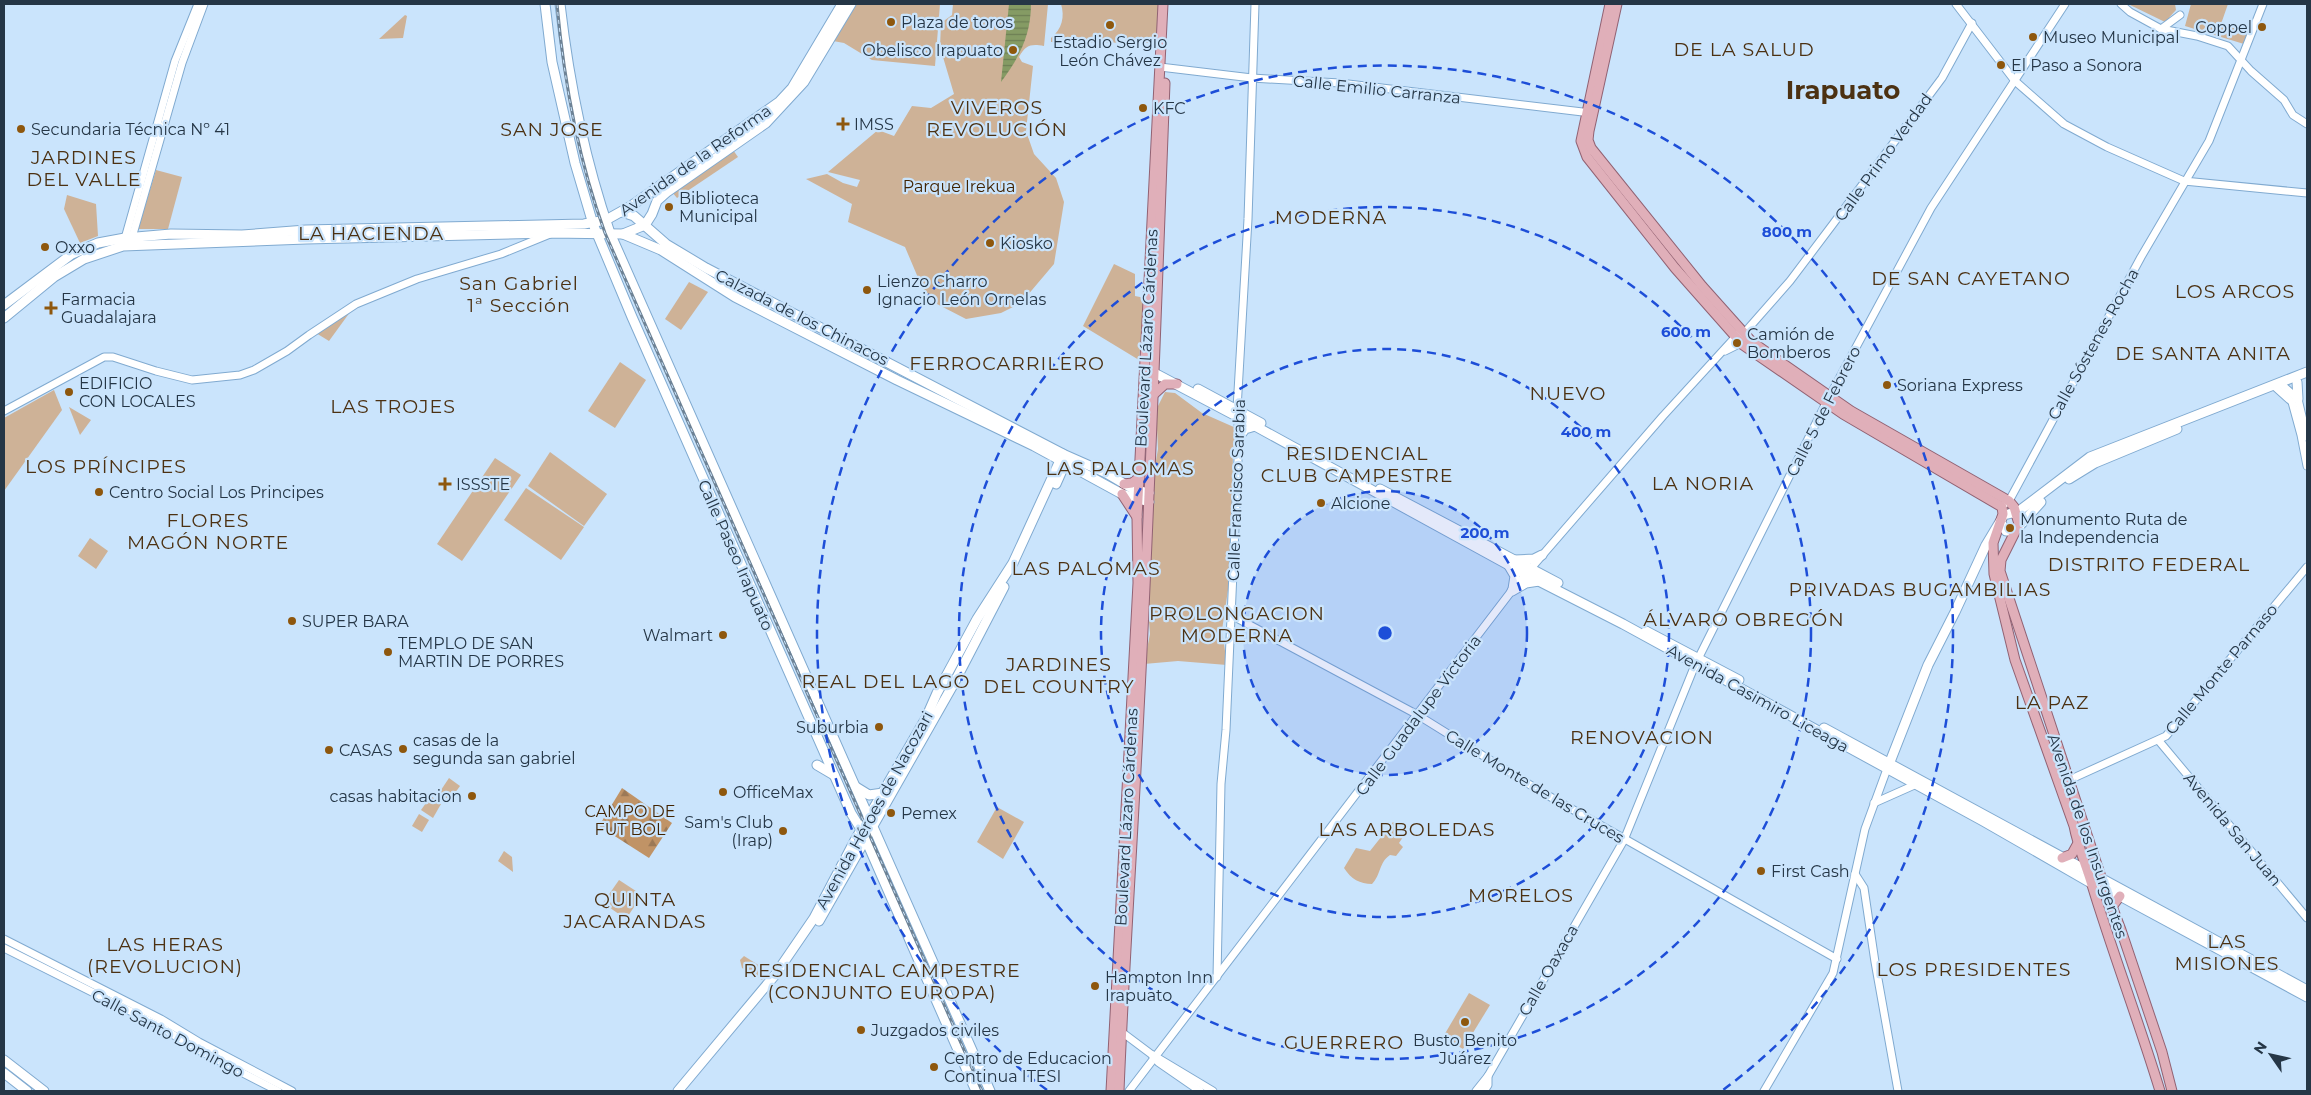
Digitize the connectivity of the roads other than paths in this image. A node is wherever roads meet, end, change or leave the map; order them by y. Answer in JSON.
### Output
{"nodes":[{"id":1,"x":198,"y":4,"type":"edge"},
{"id":2,"x":204,"y":4,"type":"edge"},
{"id":3,"x":545,"y":4,"type":"edge"},
{"id":4,"x":560,"y":4,"type":"edge"},
{"id":5,"x":842,"y":4,"type":"edge"},
{"id":6,"x":851,"y":4,"type":"edge"},
{"id":7,"x":1163,"y":4,"type":"edge"},
{"id":8,"x":1169,"y":4,"type":"edge"},
{"id":9,"x":1255,"y":4,"type":"edge"},
{"id":10,"x":1610,"y":4,"type":"edge"},
{"id":11,"x":1617,"y":4,"type":"edge"},
{"id":12,"x":1956,"y":4,"type":"edge"},
{"id":13,"x":2065,"y":4,"type":"edge"},
{"id":14,"x":2121,"y":4,"type":"edge"},
{"id":15,"x":2263,"y":4,"type":"edge"},
{"id":16,"x":2180,"y":15,"type":"dead end"},
{"id":17,"x":1972,"y":23,"type":"junction"},
{"id":18,"x":2161,"y":29,"type":"junction"},
{"id":19,"x":822,"y":44,"type":"junction"},
{"id":20,"x":2241,"y":58,"type":"junction"},
{"id":21,"x":179,"y":62,"type":"junction"},
{"id":22,"x":1162,"y":67,"type":"junction"},
{"id":23,"x":1252,"y":78,"type":"junction"},
{"id":24,"x":2015,"y":81,"type":"junction"},
{"id":25,"x":1590,"y":113,"type":"junction"},
{"id":26,"x":2307,"y":124,"type":"edge"},
{"id":27,"x":707,"y":159,"type":"junction"},
{"id":28,"x":2184,"y":182,"type":"junction"},
{"id":29,"x":2307,"y":193,"type":"edge"},
{"id":30,"x":622,"y":212,"type":"junction"},
{"id":31,"x":652,"y":214,"type":"junction"},
{"id":32,"x":606,"y":220,"type":"junction"},
{"id":33,"x":593,"y":224,"type":"junction"},
{"id":34,"x":645,"y":225,"type":"junction"},
{"id":35,"x":550,"y":233,"type":"junction"},
{"id":36,"x":597,"y":233,"type":"junction"},
{"id":37,"x":610,"y":233,"type":"junction"},
{"id":38,"x":623,"y":234,"type":"junction"},
{"id":39,"x":658,"y":237,"type":"junction"},
{"id":40,"x":127,"y":242,"type":"junction"},
{"id":41,"x":617,"y":248,"type":"junction"},
{"id":42,"x":690,"y":264,"type":"junction"},
{"id":43,"x":4,"y":305,"type":"edge"},
{"id":44,"x":4,"y":318,"type":"edge"},
{"id":45,"x":820,"y":328,"type":"junction"},
{"id":46,"x":1742,"y":335,"type":"junction"},
{"id":47,"x":815,"y":338,"type":"junction"},
{"id":48,"x":1149,"y":367,"type":"junction"},
{"id":49,"x":2307,"y":372,"type":"edge"},
{"id":50,"x":2307,"y":377,"type":"edge"},
{"id":51,"x":2297,"y":382,"type":"junction"},
{"id":52,"x":1177,"y":384,"type":"junction"},
{"id":53,"x":2280,"y":386,"type":"junction"},
{"id":54,"x":1153,"y":395,"type":"junction"},
{"id":55,"x":1238,"y":398,"type":"junction"},
{"id":56,"x":1828,"y":399,"type":"junction"},
{"id":57,"x":2298,"y":399,"type":"junction"},
{"id":58,"x":1226,"y":404,"type":"junction"},
{"id":59,"x":4,"y":412,"type":"edge"},
{"id":60,"x":1238,"y":413,"type":"junction"},
{"id":61,"x":1255,"y":426,"type":"junction"},
{"id":62,"x":1238,"y":437,"type":"junction"},
{"id":63,"x":2307,"y":437,"type":"edge"},
{"id":64,"x":1064,"y":459,"type":"junction"},
{"id":65,"x":2307,"y":466,"type":"edge"},
{"id":66,"x":1140,"y":477,"type":"junction"},
{"id":67,"x":2065,"y":478,"type":"junction"},
{"id":68,"x":1124,"y":484,"type":"junction"},
{"id":69,"x":1122,"y":494,"type":"junction"},
{"id":70,"x":1144,"y":497,"type":"junction"},
{"id":71,"x":2006,"y":504,"type":"junction"},
{"id":72,"x":2016,"y":514,"type":"junction"},
{"id":73,"x":1137,"y":518,"type":"junction"},
{"id":74,"x":2001,"y":521,"type":"junction"},
{"id":75,"x":2018,"y":528,"type":"junction"},
{"id":76,"x":1542,"y":555,"type":"junction"},
{"id":77,"x":1510,"y":561,"type":"junction"},
{"id":78,"x":2307,"y":567,"type":"edge"},
{"id":79,"x":1528,"y":571,"type":"junction"},
{"id":80,"x":1540,"y":580,"type":"junction"},
{"id":81,"x":1512,"y":590,"type":"junction"},
{"id":82,"x":1231,"y":615,"type":"junction"},
{"id":83,"x":1697,"y":662,"type":"junction"},
{"id":84,"x":1416,"y":714,"type":"junction"},
{"id":85,"x":2159,"y":741,"type":"junction"},
{"id":86,"x":817,"y":765,"type":"dead end"},
{"id":87,"x":1888,"y":766,"type":"junction"},
{"id":88,"x":834,"y":775,"type":"junction"},
{"id":89,"x":2069,"y":780,"type":"junction"},
{"id":90,"x":1919,"y":783,"type":"junction"},
{"id":91,"x":856,"y":787,"type":"junction"},
{"id":92,"x":883,"y":793,"type":"junction"},
{"id":93,"x":1874,"y":803,"type":"junction"},
{"id":94,"x":851,"y":813,"type":"junction"},
{"id":95,"x":871,"y":821,"type":"junction"},
{"id":96,"x":863,"y":836,"type":"junction"},
{"id":97,"x":1624,"y":840,"type":"junction"},
{"id":98,"x":854,"y":842,"type":"junction"},
{"id":99,"x":2078,"y":845,"type":"junction"},
{"id":100,"x":2062,"y":858,"type":"junction"},
{"id":101,"x":845,"y":859,"type":"junction"},
{"id":102,"x":2087,"y":872,"type":"junction"},
{"id":103,"x":1856,"y":874,"type":"junction"},
{"id":104,"x":2091,"y":883,"type":"junction"},
{"id":105,"x":2103,"y":884,"type":"junction"},
{"id":106,"x":840,"y":886,"type":"junction"},
{"id":107,"x":2120,"y":896,"type":"junction"},
{"id":108,"x":2111,"y":908,"type":"junction"},
{"id":109,"x":2164,"y":917,"type":"junction"},
{"id":110,"x":2307,"y":918,"type":"edge"},
{"id":111,"x":4,"y":939,"type":"edge"},
{"id":112,"x":4,"y":948,"type":"edge"},
{"id":113,"x":1837,"y":959,"type":"junction"},
{"id":114,"x":1217,"y":977,"type":"junction"},
{"id":115,"x":2307,"y":990,"type":"edge"},
{"id":116,"x":2307,"y":997,"type":"edge"},
{"id":117,"x":1118,"y":1030,"type":"junction"},
{"id":118,"x":2162,"y":1052,"type":"junction"},
{"id":119,"x":1154,"y":1056,"type":"junction"},
{"id":120,"x":2150,"y":1056,"type":"junction"},
{"id":121,"x":4,"y":1060,"type":"edge"},
{"id":122,"x":4,"y":1073,"type":"edge"},
{"id":123,"x":1488,"y":1076,"type":"junction"},
{"id":124,"x":27,"y":1091,"type":"edge"},
{"id":125,"x":44,"y":1091,"type":"edge"},
{"id":126,"x":278,"y":1091,"type":"edge"},
{"id":127,"x":292,"y":1091,"type":"edge"},
{"id":128,"x":678,"y":1091,"type":"edge"},
{"id":129,"x":684,"y":1091,"type":"edge"},
{"id":130,"x":976,"y":1091,"type":"edge"},
{"id":131,"x":990,"y":1091,"type":"edge"},
{"id":132,"x":1111,"y":1091,"type":"edge"},
{"id":133,"x":1119,"y":1091,"type":"edge"},
{"id":134,"x":1129,"y":1091,"type":"edge"},
{"id":135,"x":1200,"y":1091,"type":"edge"},
{"id":136,"x":1213,"y":1091,"type":"edge"},
{"id":137,"x":1476,"y":1091,"type":"edge"},
{"id":138,"x":1484,"y":1091,"type":"edge"},
{"id":139,"x":1764,"y":1091,"type":"edge"},
{"id":140,"x":1898,"y":1091,"type":"edge"},
{"id":141,"x":2160,"y":1091,"type":"edge"},
{"id":142,"x":2172,"y":1091,"type":"edge"}],
"edges":[{"from":1,"to":21,"type":"street"},
{"from":2,"to":21,"type":"street"},
{"from":3,"to":33,"type":"main road","name":"Calle Paseo Irapuato"},
{"from":4,"to":32,"type":"main road","name":"Calle Paseo Irapuato"},
{"from":5,"to":19,"type":"main road","name":"Avenida de la Reforma"},
{"from":6,"to":19,"type":"main road","name":"Avenida de la Reforma"},
{"from":7,"to":22,"type":"main road","name":"Boulevard Lázaro Cárdenas"},
{"from":8,"to":22,"type":"main road","name":"Boulevard Lázaro Cárdenas"},
{"from":9,"to":23,"type":"street","name":"Calle Francisco Sarabia"},
{"from":10,"to":25,"type":"main road"},
{"from":11,"to":25,"type":"main road"},
{"from":12,"to":17,"type":"street"},
{"from":13,"to":24,"type":"street","name":"Calle 5 de Febrero"},
{"from":14,"to":18,"type":"street"},
{"from":15,"to":20,"type":"street","name":"Calle Sóstenes Rocha"},
{"from":16,"to":18,"type":"street"},
{"from":17,"to":24,"type":"street"},
{"from":17,"to":46,"type":"street","name":"Calle Primo Verdad"},
{"from":18,"to":20,"type":"street"},
{"from":19,"to":27,"type":"main road","name":"Avenida de la Reforma"},
{"from":20,"to":26,"type":"street"},
{"from":20,"to":28,"type":"street","name":"Calle Sóstenes Rocha"},
{"from":21,"to":40,"type":"street"},
{"from":22,"to":23,"type":"street","name":"Calle Emilio Carranza"},
{"from":22,"to":48,"type":"main road","name":"Boulevard Lázaro Cárdenas"},
{"from":23,"to":25,"type":"street","name":"Calle Emilio Carranza"},
{"from":23,"to":55,"type":"street","name":"Calle Francisco Sarabia"},
{"from":24,"to":28,"type":"street"},
{"from":24,"to":56,"type":"street","name":"Calle 5 de Febrero"},
{"from":25,"to":46,"type":"main road"},
{"from":27,"to":30,"type":"main road","name":"Avenida de la Reforma"},
{"from":27,"to":31,"type":"main road","name":"Avenida de la Reforma"},
{"from":28,"to":29,"type":"street"},
{"from":28,"to":71,"type":"street","name":"Calle Sóstenes Rocha"},
{"from":30,"to":32,"type":"main road","name":"Avenida de la Reforma"},
{"from":30,"to":34,"type":"main road","name":"Calzada de los Chinacos"},
{"from":31,"to":34,"type":"main road","name":"Avenida de la Reforma"},
{"from":31,"to":39,"type":"main road"},
{"from":32,"to":33,"type":"main road","name":"Avenida de la Reforma"},
{"from":32,"to":37,"type":"main road","name":"Calle Paseo Irapuato"},
{"from":33,"to":36,"type":"main road","name":"Calle Paseo Irapuato"},
{"from":33,"to":40,"type":"main road","name":"Avenida de la Reforma"},
{"from":34,"to":38,"type":"main road","name":"Avenida de la Reforma"},
{"from":34,"to":39,"type":"main road","name":"Calzada de los Chinacos"},
{"from":35,"to":36,"type":"main road","name":"Avenida de la Reforma"},
{"from":35,"to":40,"type":"main road","name":"Avenida de la Reforma"},
{"from":35,"to":59,"type":"street"},
{"from":36,"to":37,"type":"main road","name":"Avenida de la Reforma"},
{"from":36,"to":88,"type":"main road","name":"Calle Paseo Irapuato"},
{"from":37,"to":38,"type":"main road","name":"Avenida de la Reforma"},
{"from":37,"to":41,"type":"main road","name":"Calle Paseo Irapuato"},
{"from":38,"to":41,"type":"main road"},
{"from":38,"to":42,"type":"main road","name":"Calzada de los Chinacos"},
{"from":39,"to":42,"type":"main road","name":"Calzada de los Chinacos"},
{"from":40,"to":43,"type":"main road","name":"Avenida de la Reforma"},
{"from":40,"to":44,"type":"main road","name":"Avenida de la Reforma"},
{"from":41,"to":91,"type":"main road","name":"Calle Paseo Irapuato"},
{"from":42,"to":45,"type":"main road","name":"Calzada de los Chinacos"},
{"from":42,"to":47,"type":"main road","name":"Calzada de los Chinacos"},
{"from":45,"to":47,"type":"main road"},
{"from":45,"to":64,"type":"main road","name":"Calzada de los Chinacos"},
{"from":46,"to":56,"type":"main road"},
{"from":46,"to":76,"type":"street","name":"Calle Guadalupe Victoria"},
{"from":47,"to":64,"type":"main road","name":"Calzada de los Chinacos"},
{"from":48,"to":52,"type":"main road","name":"Avenida Casimiro Liceaga"},
{"from":48,"to":54,"type":"main road","name":"Boulevard Lázaro Cárdenas"},
{"from":48,"to":58,"type":"main road","name":"Avenida Casimiro Liceaga"},
{"from":48,"to":66,"type":"main road","name":"Boulevard Lázaro Cárdenas"},
{"from":49,"to":53,"type":"main road"},
{"from":50,"to":51,"type":"main road"},
{"from":51,"to":53,"type":"main road"},
{"from":51,"to":57,"type":"main road"},
{"from":52,"to":54,"type":"main road"},
{"from":52,"to":60,"type":"main road","name":"Avenida Casimiro Liceaga"},
{"from":53,"to":57,"type":"street"},
{"from":53,"to":65,"type":"street"},
{"from":53,"to":67,"type":"main road"},
{"from":54,"to":70,"type":"main road","name":"Boulevard Lázaro Cárdenas"},
{"from":55,"to":58,"type":"main road"},
{"from":55,"to":60,"type":"street","name":"Calle Francisco Sarabia"},
{"from":56,"to":71,"type":"main road"},
{"from":56,"to":83,"type":"street","name":"Calle 5 de Febrero"},
{"from":57,"to":63,"type":"street"},
{"from":58,"to":60,"type":"main road","name":"Avenida Casimiro Liceaga"},
{"from":60,"to":61,"type":"main road","name":"Avenida Casimiro Liceaga"},
{"from":60,"to":62,"type":"street","name":"Calle Francisco Sarabia"},
{"from":60,"to":77,"type":"main road","name":"Avenida Casimiro Liceaga"},
{"from":61,"to":62,"type":"main road"},
{"from":61,"to":77,"type":"main road","name":"Avenida Casimiro Liceaga"},
{"from":62,"to":82,"type":"street","name":"Calle Francisco Sarabia"},
{"from":64,"to":68,"type":"main road","name":"Calzada de los Chinacos"},
{"from":64,"to":69,"type":"main road","name":"Calzada de los Chinacos"},
{"from":64,"to":92,"type":"main road","name":"Avenida Héroes de Nacozari"},
{"from":64,"to":95,"type":"main road","name":"Avenida Héroes de Nacozari"},
{"from":66,"to":68,"type":"main road"},
{"from":66,"to":70,"type":"main road","name":"Boulevard Lázaro Cárdenas"},
{"from":67,"to":72,"type":"main road"},
{"from":67,"to":75,"type":"main road"},
{"from":68,"to":70,"type":"main road","name":"Calzada de los Chinacos"},
{"from":69,"to":70,"type":"main road","name":"Calzada de los Chinacos"},
{"from":69,"to":73,"type":"main road"},
{"from":70,"to":73,"type":"main road","name":"Boulevard Lázaro Cárdenas"},
{"from":70,"to":117,"type":"main road","name":"Boulevard Lázaro Cárdenas"},
{"from":71,"to":72,"type":"main road"},
{"from":71,"to":74,"type":"main road","name":"Avenida de los Insurgentes"},
{"from":72,"to":74,"type":"main road"},
{"from":72,"to":75,"type":"main road"},
{"from":73,"to":117,"type":"main road","name":"Boulevard Lázaro Cárdenas"},
{"from":74,"to":75,"type":"main road"},
{"from":74,"to":87,"type":"main road"},
{"from":74,"to":99,"type":"main road","name":"Avenida de los Insurgentes"},
{"from":75,"to":89,"type":"main road","name":"Avenida de los Insurgentes"},
{"from":76,"to":77,"type":"main road"},
{"from":76,"to":79,"type":"street","name":"Calle Guadalupe Victoria"},
{"from":77,"to":79,"type":"main road","name":"Avenida Casimiro Liceaga"},
{"from":77,"to":81,"type":"main road"},
{"from":78,"to":85,"type":"street","name":"Calle Monte Parnaso"},
{"from":79,"to":80,"type":"main road","name":"Avenida Casimiro Liceaga"},
{"from":79,"to":81,"type":"street","name":"Calle Guadalupe Victoria"},
{"from":79,"to":83,"type":"main road","name":"Avenida Casimiro Liceaga"},
{"from":80,"to":81,"type":"main road"},
{"from":80,"to":83,"type":"main road","name":"Avenida Casimiro Liceaga"},
{"from":81,"to":84,"type":"street","name":"Calle Guadalupe Victoria"},
{"from":82,"to":84,"type":"street","name":"Calle Monte de las Cruces"},
{"from":82,"to":114,"type":"street","name":"Calle Francisco Sarabia"},
{"from":83,"to":87,"type":"main road","name":"Avenida Casimiro Liceaga"},
{"from":83,"to":97,"type":"street","name":"Calle 5 de Febrero"},
{"from":84,"to":97,"type":"street","name":"Calle Monte de las Cruces"},
{"from":84,"to":114,"type":"street","name":"Calle Guadalupe Victoria"},
{"from":85,"to":89,"type":"street","name":"Calle Monte Parnaso"},
{"from":85,"to":110,"type":"street","name":"Avenida San Juan"},
{"from":86,"to":88,"type":"main road"},
{"from":87,"to":90,"type":"main road","name":"Avenida Casimiro Liceaga"},
{"from":87,"to":93,"type":"street"},
{"from":88,"to":94,"type":"main road","name":"Calle Paseo Irapuato"},
{"from":89,"to":105,"type":"main road","name":"Avenida de los Insurgentes"},
{"from":90,"to":93,"type":"street"},
{"from":90,"to":100,"type":"main road","name":"Avenida Casimiro Liceaga"},
{"from":90,"to":104,"type":"main road","name":"Avenida Casimiro Liceaga"},
{"from":91,"to":92,"type":"main road"},
{"from":91,"to":95,"type":"main road","name":"Calle Paseo Irapuato"},
{"from":92,"to":95,"type":"main road","name":"Avenida Héroes de Nacozari"},
{"from":93,"to":103,"type":"street"},
{"from":94,"to":96,"type":"main road","name":"Calle Paseo Irapuato"},
{"from":94,"to":98,"type":"main road"},
{"from":95,"to":96,"type":"main road","name":"Avenida Héroes de Nacozari"},
{"from":95,"to":131,"type":"main road","name":"Calle Paseo Irapuato"},
{"from":96,"to":98,"type":"main road","name":"Avenida Héroes de Nacozari"},
{"from":96,"to":106,"type":"main road","name":"Avenida Héroes de Nacozari"},
{"from":96,"to":130,"type":"main road","name":"Calle Paseo Irapuato"},
{"from":97,"to":113,"type":"street","name":"Calle Monte de las Cruces"},
{"from":97,"to":123,"type":"street","name":"Calle Oaxaca"},
{"from":98,"to":101,"type":"main road","name":"Avenida Héroes de Nacozari"},
{"from":99,"to":100,"type":"main road"},
{"from":99,"to":102,"type":"main road","name":"Avenida de los Insurgentes"},
{"from":100,"to":102,"type":"main road","name":"Avenida Casimiro Liceaga"},
{"from":101,"to":106,"type":"main road"},
{"from":101,"to":128,"type":"main road","name":"Avenida Héroes de Nacozari"},
{"from":102,"to":104,"type":"main road","name":"Avenida de los Insurgentes"},
{"from":102,"to":105,"type":"main road","name":"Avenida Casimiro Liceaga"},
{"from":103,"to":113,"type":"street"},
{"from":103,"to":140,"type":"street"},
{"from":104,"to":105,"type":"main road","name":"Avenida Casimiro Liceaga"},
{"from":104,"to":120,"type":"main road","name":"Avenida de los Insurgentes"},
{"from":105,"to":107,"type":"main road"},
{"from":105,"to":108,"type":"main road","name":"Avenida de los Insurgentes"},
{"from":105,"to":109,"type":"main road"},
{"from":106,"to":129,"type":"main road","name":"Avenida Héroes de Nacozari"},
{"from":107,"to":108,"type":"main road"},
{"from":107,"to":109,"type":"main road"},
{"from":108,"to":118,"type":"main road","name":"Avenida de los Insurgentes"},
{"from":109,"to":115,"type":"main road"},
{"from":109,"to":116,"type":"main road"},
{"from":111,"to":127,"type":"street","name":"Calle Santo Domingo"},
{"from":112,"to":126,"type":"street","name":"Calle Santo Domingo"},
{"from":113,"to":139,"type":"street"},
{"from":114,"to":119,"type":"street","name":"Calle Guadalupe Victoria"},
{"from":117,"to":119,"type":"street"},
{"from":117,"to":132,"type":"main road","name":"Boulevard Lázaro Cárdenas"},
{"from":117,"to":133,"type":"main road","name":"Boulevard Lázaro Cárdenas"},
{"from":118,"to":120,"type":"main road"},
{"from":118,"to":142,"type":"main road","name":"Avenida de los Insurgentes"},
{"from":119,"to":134,"type":"street","name":"Calle Guadalupe Victoria"},
{"from":119,"to":135,"type":"street"},
{"from":119,"to":136,"type":"street"},
{"from":120,"to":141,"type":"main road","name":"Avenida de los Insurgentes"},
{"from":121,"to":125,"type":"main road"},
{"from":122,"to":124,"type":"main road"},
{"from":123,"to":137,"type":"street","name":"Calle Oaxaca"},
{"from":123,"to":138,"type":"street","name":"Calle Oaxaca"}]}
